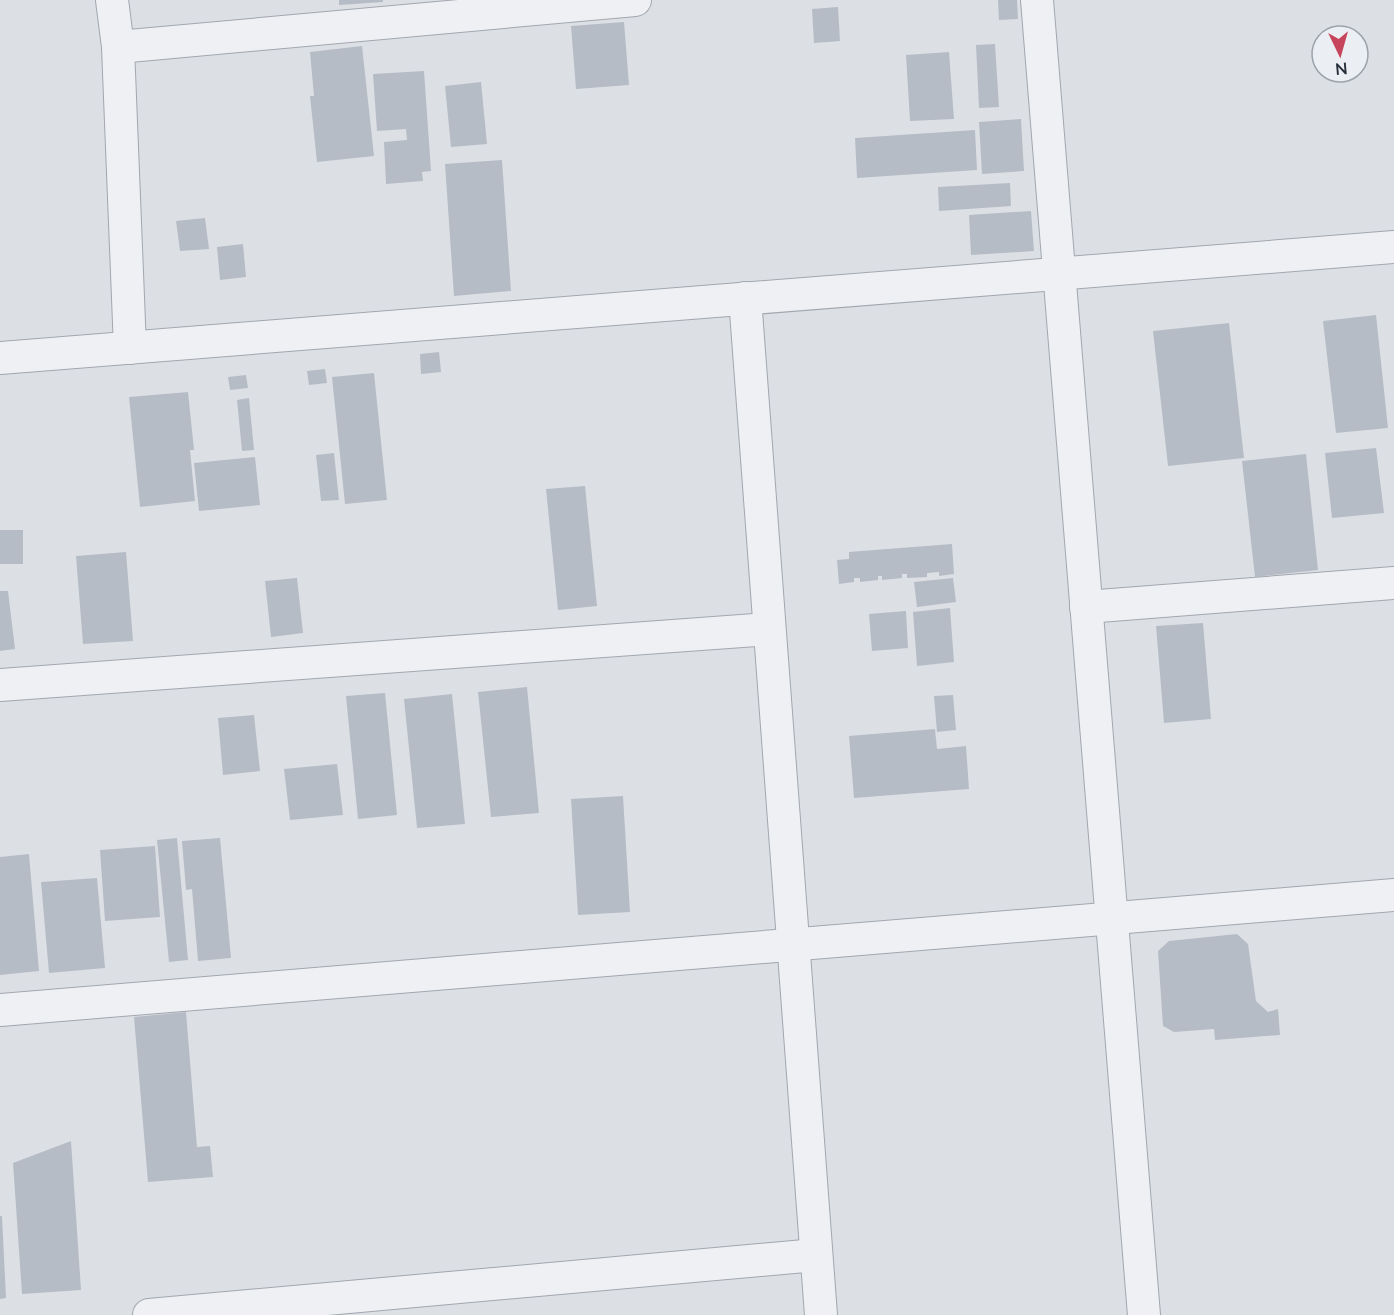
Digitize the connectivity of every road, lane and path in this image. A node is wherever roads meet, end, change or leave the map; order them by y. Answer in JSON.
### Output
{"nodes":[{"id":1,"x":112,"y":0,"type":"edge"},
{"id":2,"x":635,"y":0,"type":"edge"},
{"id":3,"x":1037,"y":0,"type":"edge"},
{"id":4,"x":118,"y":47,"type":"junction"},
{"id":5,"x":1394,"y":247,"type":"edge"},
{"id":6,"x":1059,"y":274,"type":"junction"},
{"id":7,"x":745,"y":298,"type":"junction"},
{"id":8,"x":130,"y":348,"type":"junction"},
{"id":9,"x":0,"y":358,"type":"edge"},
{"id":10,"x":1394,"y":583,"type":"edge"},
{"id":11,"x":1086,"y":607,"type":"junction"},
{"id":12,"x":770,"y":629,"type":"junction"},
{"id":13,"x":0,"y":685,"type":"edge"},
{"id":14,"x":1394,"y":895,"type":"edge"},
{"id":15,"x":1111,"y":918,"type":"junction"},
{"id":16,"x":793,"y":944,"type":"junction"},
{"id":17,"x":0,"y":1010,"type":"edge"},
{"id":18,"x":816,"y":1255,"type":"junction"},
{"id":19,"x":149,"y":1315,"type":"edge"},
{"id":20,"x":821,"y":1315,"type":"edge"},
{"id":21,"x":1144,"y":1315,"type":"edge"}],
"edges":[{"from":1,"to":4,"type":"street"},
{"from":2,"to":4,"type":"street"},
{"from":3,"to":6,"type":"street"},
{"from":4,"to":8,"type":"street"},
{"from":5,"to":6,"type":"street"},
{"from":6,"to":7,"type":"street"},
{"from":6,"to":11,"type":"street"},
{"from":7,"to":8,"type":"street"},
{"from":7,"to":12,"type":"street"},
{"from":8,"to":9,"type":"street"},
{"from":10,"to":11,"type":"street"},
{"from":11,"to":15,"type":"street"},
{"from":12,"to":13,"type":"street"},
{"from":12,"to":16,"type":"street"},
{"from":14,"to":15,"type":"street"},
{"from":15,"to":16,"type":"street"},
{"from":15,"to":21,"type":"street"},
{"from":16,"to":17,"type":"street"},
{"from":16,"to":18,"type":"street"},
{"from":18,"to":19,"type":"street"},
{"from":18,"to":20,"type":"street"}]}
